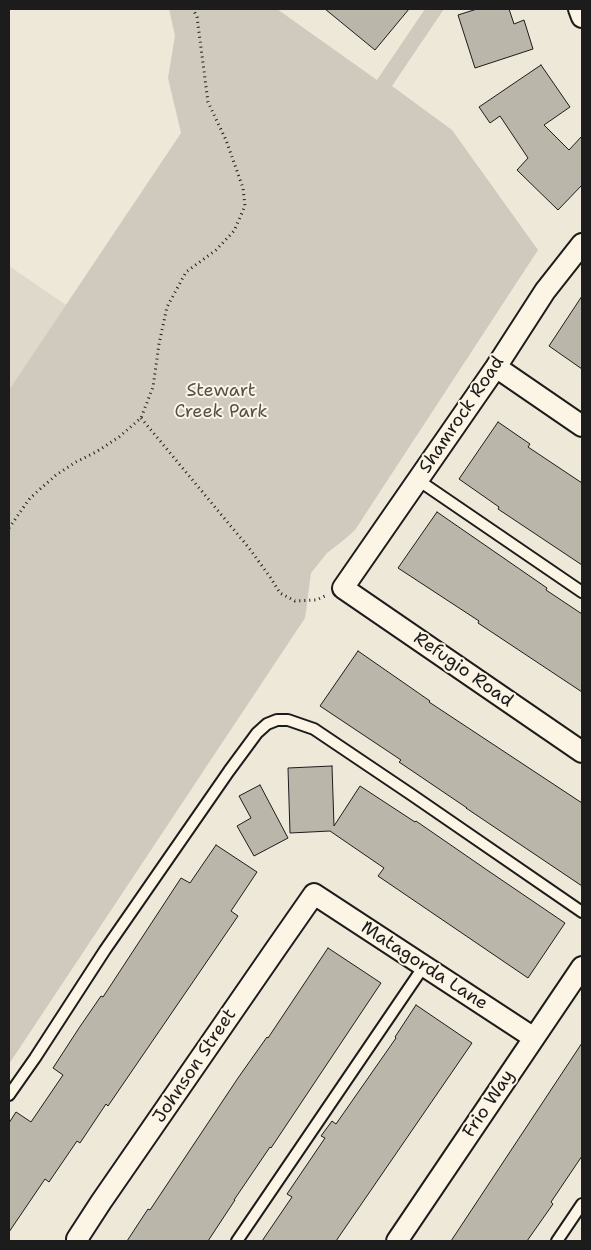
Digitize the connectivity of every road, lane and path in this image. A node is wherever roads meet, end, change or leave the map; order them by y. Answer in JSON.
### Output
{"nodes":[{"id":1,"x":193,"y":9,"type":"edge"},
{"id":2,"x":580,"y":9,"type":"edge"},
{"id":3,"x":582,"y":17,"type":"edge"},
{"id":4,"x":582,"y":244,"type":"edge"},
{"id":5,"x":496,"y":366,"type":"junction"},
{"id":6,"x":141,"y":418,"type":"junction"},
{"id":7,"x":582,"y":426,"type":"edge"},
{"id":8,"x":418,"y":480,"type":"junction"},
{"id":9,"x":9,"y":528,"type":"edge"},
{"id":10,"x":343,"y":588,"type":"junction"},
{"id":11,"x":582,"y":592,"type":"edge"},
{"id":12,"x":582,"y":752,"type":"edge"},
{"id":13,"x":314,"y":894,"type":"joint"},
{"id":14,"x":582,"y":912,"type":"edge"},
{"id":15,"x":424,"y":966,"type":"junction"},
{"id":16,"x":582,"y":967,"type":"edge"},
{"id":17,"x":534,"y":1038,"type":"junction"},
{"id":18,"x":9,"y":1095,"type":"edge"},
{"id":19,"x":582,"y":1204,"type":"edge"},
{"id":20,"x":78,"y":1240,"type":"edge"},
{"id":21,"x":237,"y":1241,"type":"edge"},
{"id":22,"x":396,"y":1241,"type":"edge"},
{"id":23,"x":557,"y":1241,"type":"edge"}],
"edges":[{"from":1,"to":6,"type":"path"},
{"from":2,"to":3,"type":"street"},
{"from":4,"to":5,"type":"street","name":"Shamrock Road"},
{"from":5,"to":7,"type":"street"},
{"from":5,"to":8,"type":"street","name":"Shamrock Road"},
{"from":6,"to":9,"type":"path"},
{"from":6,"to":10,"type":"path"},
{"from":8,"to":10,"type":"street","name":"Shamrock Road"},
{"from":8,"to":11,"type":"lane"},
{"from":10,"to":12,"type":"street","name":"Refugio Road"},
{"from":13,"to":15,"type":"street","name":"Matagorda Lane"},
{"from":13,"to":20,"type":"street","name":"Johnson Street"},
{"from":14,"to":18,"type":"lane"},
{"from":15,"to":17,"type":"street","name":"Matagorda Lane"},
{"from":15,"to":21,"type":"lane"},
{"from":16,"to":17,"type":"street","name":"Frio Way"},
{"from":17,"to":22,"type":"street","name":"Frio Way"},
{"from":19,"to":23,"type":"lane"}]}
